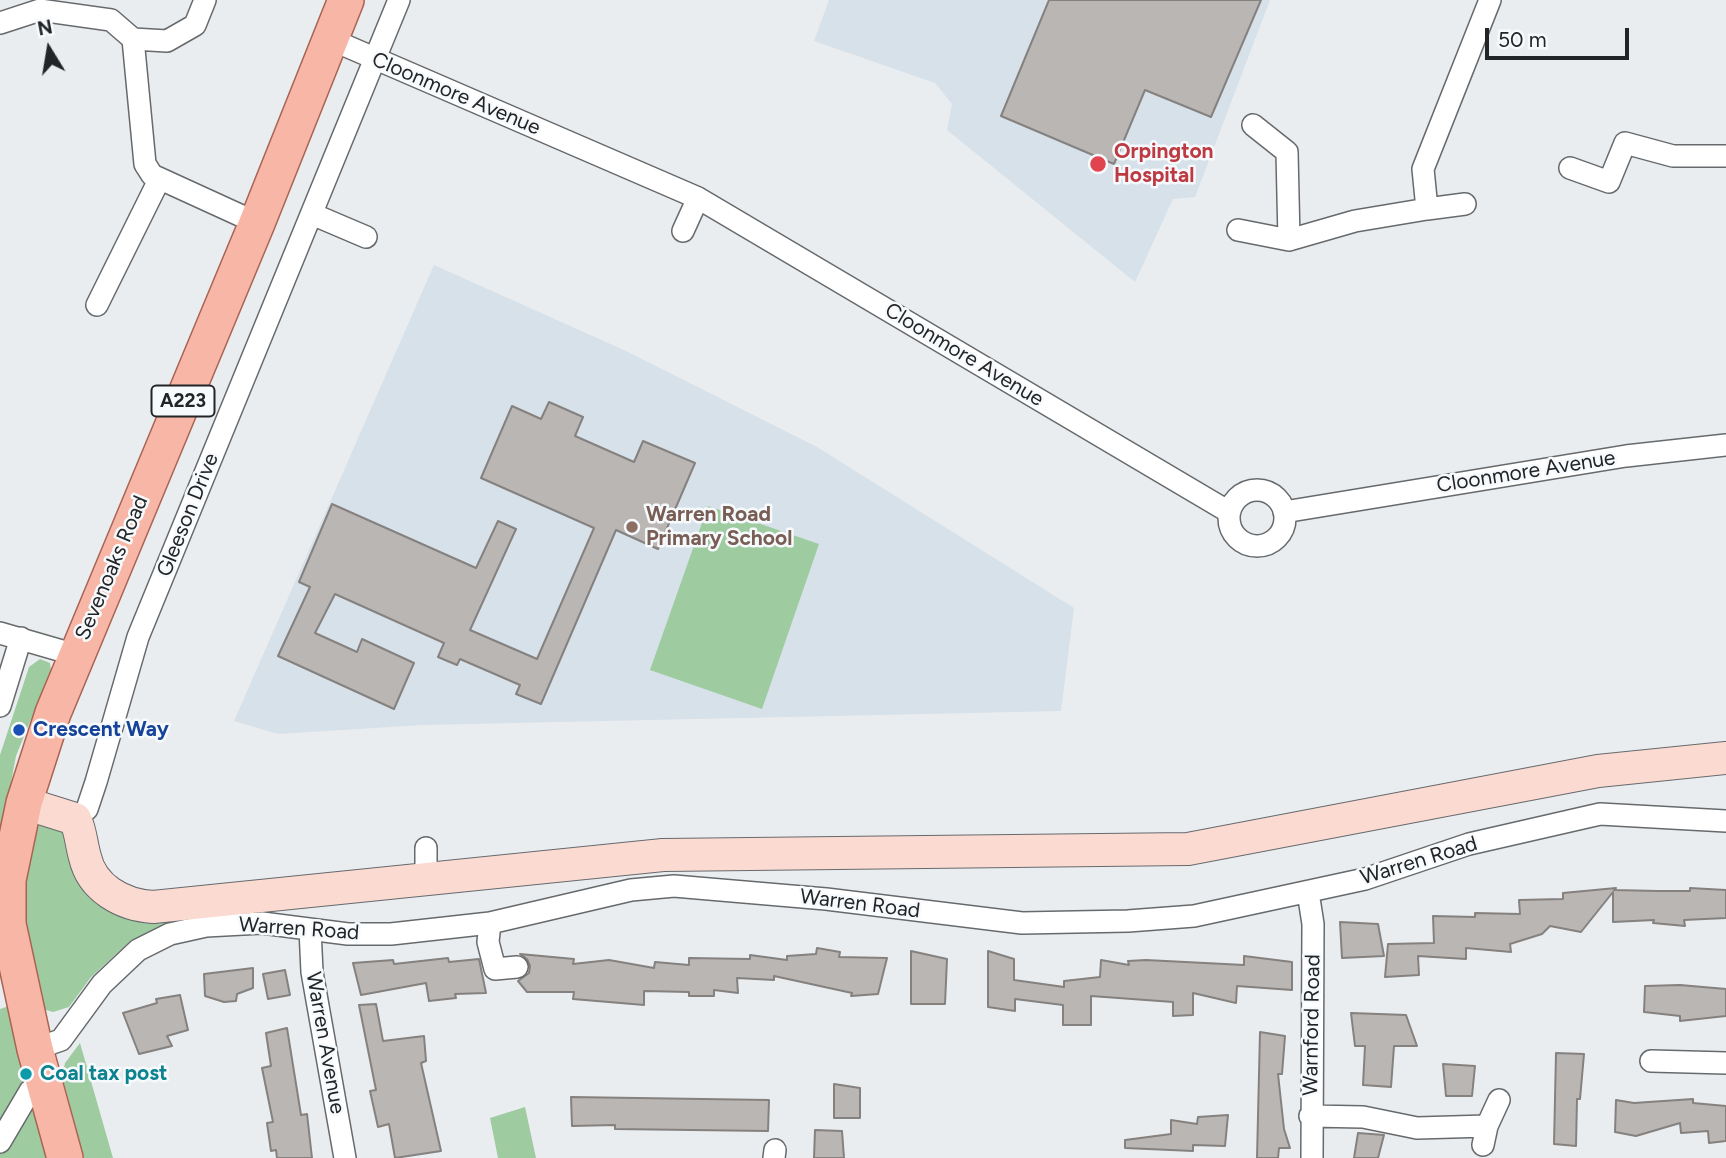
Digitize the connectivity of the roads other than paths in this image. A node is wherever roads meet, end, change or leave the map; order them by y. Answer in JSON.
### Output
{"nodes":[{"id":1,"x":205,"y":0,"type":"edge"},
{"id":2,"x":346,"y":0,"type":"edge"},
{"id":3,"x":399,"y":0,"type":"edge"},
{"id":4,"x":1482,"y":3,"type":"edge"},
{"id":5,"x":40,"y":5,"type":"edge"},
{"id":6,"x":0,"y":23,"type":"edge"},
{"id":7,"x":133,"y":39,"type":"junction"},
{"id":8,"x":330,"y":40,"type":"junction"},
{"id":9,"x":377,"y":60,"type":"junction"},
{"id":10,"x":1253,"y":125,"type":"dead end"},
{"id":11,"x":1726,"y":156,"type":"edge"},
{"id":12,"x":1570,"y":168,"type":"dead end"},
{"id":13,"x":159,"y":180,"type":"junction"},
{"id":14,"x":698,"y":198,"type":"junction"},
{"id":15,"x":1465,"y":204,"type":"dead end"},
{"id":16,"x":1427,"y":209,"type":"junction"},
{"id":17,"x":312,"y":214,"type":"junction"},
{"id":18,"x":257,"y":223,"type":"junction"},
{"id":19,"x":1238,"y":230,"type":"dead end"},
{"id":20,"x":682,"y":231,"type":"dead end"},
{"id":21,"x":366,"y":237,"type":"dead end"},
{"id":22,"x":1289,"y":240,"type":"junction"},
{"id":23,"x":97,"y":305,"type":"dead end"},
{"id":24,"x":1726,"y":445,"type":"edge"},
{"id":25,"x":1229,"y":512,"type":"junction"},
{"id":26,"x":1284,"y":512,"type":"junction"},
{"id":27,"x":0,"y":633,"type":"edge"},
{"id":28,"x":21,"y":638,"type":"junction"},
{"id":29,"x":76,"y":655,"type":"junction"},
{"id":30,"x":0,"y":706,"type":"edge"},
{"id":31,"x":1726,"y":758,"type":"edge"},
{"id":32,"x":24,"y":803,"type":"junction"},
{"id":33,"x":75,"y":818,"type":"junction"},
{"id":34,"x":1726,"y":821,"type":"edge"},
{"id":35,"x":1308,"y":892,"type":"junction"},
{"id":36,"x":490,"y":923,"type":"junction"},
{"id":37,"x":310,"y":929,"type":"junction"},
{"id":38,"x":517,"y":967,"type":"dead end"},
{"id":39,"x":11,"y":990,"type":"edge"},
{"id":40,"x":1651,"y":1061,"type":"dead end"},
{"id":41,"x":1726,"y":1063,"type":"edge"},
{"id":42,"x":40,"y":1065,"type":"junction"},
{"id":43,"x":1499,"y":1100,"type":"dead end"},
{"id":44,"x":1310,"y":1116,"type":"junction"},
{"id":45,"x":0,"y":1142,"type":"edge"},
{"id":46,"x":65,"y":1158,"type":"edge"},
{"id":47,"x":345,"y":1158,"type":"edge"},
{"id":48,"x":1312,"y":1158,"type":"edge"}],
"edges":[{"from":1,"to":7,"type":"street"},
{"from":2,"to":8,"type":"main road","name":"Sevenoaks Road","number":"A223"},
{"from":3,"to":9,"type":"street","name":"Gleeson Drive"},
{"from":4,"to":16,"type":"street"},
{"from":5,"to":6,"type":"street"},
{"from":5,"to":7,"type":"street"},
{"from":7,"to":13,"type":"street"},
{"from":8,"to":9,"type":"street","name":"Cloonmore Avenue"},
{"from":8,"to":18,"type":"main road","name":"Sevenoaks Road","number":"A223"},
{"from":9,"to":14,"type":"street","name":"Cloonmore Avenue"},
{"from":9,"to":17,"type":"street","name":"Gleeson Drive"},
{"from":10,"to":22,"type":"street"},
{"from":11,"to":12,"type":"street"},
{"from":13,"to":18,"type":"street"},
{"from":13,"to":23,"type":"street"},
{"from":14,"to":20,"type":"street"},
{"from":14,"to":25,"type":"street","name":"Cloonmore Avenue"},
{"from":15,"to":16,"type":"street"},
{"from":16,"to":22,"type":"street"},
{"from":17,"to":21,"type":"street"},
{"from":17,"to":33,"type":"street","name":"Gleeson Drive"},
{"from":18,"to":29,"type":"main road","name":"Sevenoaks Road","number":"A223"},
{"from":19,"to":22,"type":"street"},
{"from":24,"to":26,"type":"street","name":"Cloonmore Avenue"},
{"from":25,"to":26,"type":"street"},
{"from":25,"to":26,"type":"street"},
{"from":27,"to":28,"type":"street"},
{"from":28,"to":29,"type":"street"},
{"from":28,"to":30,"type":"street"},
{"from":29,"to":32,"type":"main road","name":"Sevenoaks Road","number":"A223"},
{"from":31,"to":33,"type":"street","name":"Warren Road"},
{"from":32,"to":33,"type":"street"},
{"from":32,"to":39,"type":"main road","name":"Sevenoaks Road","number":"A223"},
{"from":34,"to":35,"type":"street","name":"Warren Road"},
{"from":35,"to":36,"type":"street","name":"Warren Road"},
{"from":35,"to":44,"type":"street","name":"Warnford Road"},
{"from":36,"to":37,"type":"street","name":"Warren Road"},
{"from":36,"to":38,"type":"street"},
{"from":37,"to":42,"type":"street","name":"Warren Road"},
{"from":37,"to":47,"type":"street","name":"Warren Avenue"},
{"from":39,"to":42,"type":"main road","name":"Sevenoaks Road","number":"A223"},
{"from":40,"to":41,"type":"street"},
{"from":42,"to":45,"type":"street"},
{"from":42,"to":46,"type":"main road","name":"Sevenoaks Road","number":"A223"},
{"from":43,"to":44,"type":"street"},
{"from":44,"to":48,"type":"street","name":"Warnford Road"}]}
